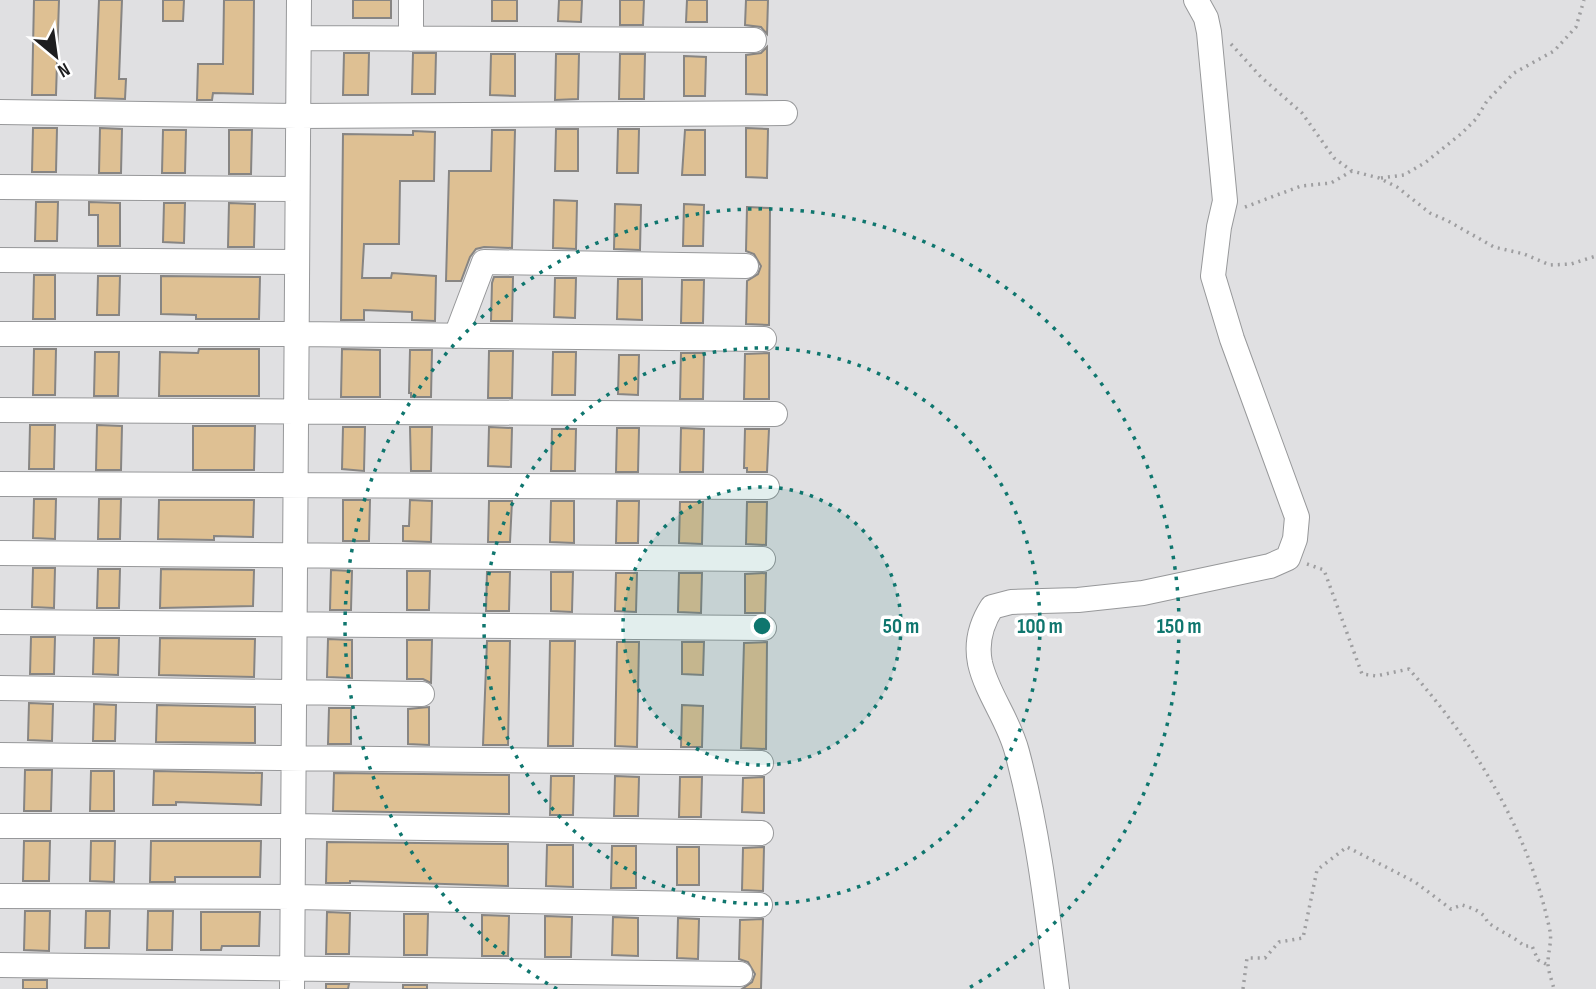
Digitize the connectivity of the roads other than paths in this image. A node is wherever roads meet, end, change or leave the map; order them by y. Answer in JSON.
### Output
{"nodes":[{"id":1,"x":299,"y":0,"type":"edge"},
{"id":2,"x":411,"y":0,"type":"edge"},
{"id":3,"x":1196,"y":0,"type":"edge"},
{"id":4,"x":299,"y":38,"type":"junction"},
{"id":5,"x":411,"y":39,"type":"junction"},
{"id":6,"x":754,"y":40,"type":"dead end"},
{"id":7,"x":0,"y":113,"type":"edge"},
{"id":8,"x":785,"y":113,"type":"dead end"},
{"id":9,"x":298,"y":116,"type":"junction"},
{"id":10,"x":0,"y":187,"type":"edge"},
{"id":11,"x":297,"y":189,"type":"junction"},
{"id":12,"x":0,"y":260,"type":"edge"},
{"id":13,"x":296,"y":262,"type":"junction"},
{"id":14,"x":746,"y":266,"type":"dead end"},
{"id":15,"x":0,"y":334,"type":"edge"},
{"id":16,"x":296,"y":334,"type":"junction"},
{"id":17,"x":456,"y":336,"type":"junction"},
{"id":18,"x":764,"y":339,"type":"dead end"},
{"id":19,"x":0,"y":410,"type":"edge"},
{"id":20,"x":295,"y":411,"type":"junction"},
{"id":21,"x":775,"y":414,"type":"dead end"},
{"id":22,"x":0,"y":484,"type":"edge"},
{"id":23,"x":294,"y":484,"type":"junction"},
{"id":24,"x":767,"y":487,"type":"dead end"},
{"id":25,"x":0,"y":553,"type":"edge"},
{"id":26,"x":294,"y":557,"type":"junction"},
{"id":27,"x":762,"y":559,"type":"dead end"},
{"id":28,"x":0,"y":622,"type":"edge"},
{"id":29,"x":293,"y":625,"type":"junction"},
{"id":30,"x":764,"y":628,"type":"dead end"},
{"id":31,"x":0,"y":688,"type":"edge"},
{"id":32,"x":293,"y":691,"type":"junction"},
{"id":33,"x":422,"y":694,"type":"dead end"},
{"id":34,"x":0,"y":755,"type":"edge"},
{"id":35,"x":293,"y":756,"type":"junction"},
{"id":36,"x":761,"y":763,"type":"dead end"},
{"id":37,"x":0,"y":826,"type":"edge"},
{"id":38,"x":293,"y":826,"type":"junction"},
{"id":39,"x":761,"y":833,"type":"dead end"},
{"id":40,"x":0,"y":896,"type":"edge"},
{"id":41,"x":293,"y":897,"type":"junction"},
{"id":42,"x":760,"y":905,"type":"dead end"},
{"id":43,"x":0,"y":965,"type":"edge"},
{"id":44,"x":740,"y":974,"type":"dead end"},
{"id":45,"x":292,"y":979,"type":"edge"},
{"id":46,"x":1057,"y":989,"type":"edge"}],
"edges":[{"from":1,"to":4,"type":"street"},
{"from":2,"to":5,"type":"street"},
{"from":3,"to":46,"type":"street"},
{"from":4,"to":5,"type":"street"},
{"from":4,"to":9,"type":"street"},
{"from":5,"to":6,"type":"street"},
{"from":7,"to":9,"type":"street"},
{"from":8,"to":9,"type":"street"},
{"from":9,"to":11,"type":"street"},
{"from":10,"to":11,"type":"street"},
{"from":11,"to":13,"type":"street"},
{"from":12,"to":13,"type":"street"},
{"from":13,"to":16,"type":"street"},
{"from":14,"to":17,"type":"street"},
{"from":15,"to":16,"type":"street"},
{"from":16,"to":17,"type":"street"},
{"from":16,"to":20,"type":"street"},
{"from":17,"to":18,"type":"street"},
{"from":19,"to":20,"type":"street"},
{"from":20,"to":21,"type":"street"},
{"from":20,"to":23,"type":"street"},
{"from":22,"to":23,"type":"street"},
{"from":23,"to":24,"type":"street"},
{"from":23,"to":26,"type":"street"},
{"from":25,"to":26,"type":"street"},
{"from":26,"to":27,"type":"street"},
{"from":26,"to":29,"type":"street"},
{"from":28,"to":29,"type":"street"},
{"from":29,"to":30,"type":"street"},
{"from":29,"to":32,"type":"street"},
{"from":31,"to":32,"type":"street"},
{"from":32,"to":33,"type":"street"},
{"from":32,"to":35,"type":"street"},
{"from":34,"to":35,"type":"street"},
{"from":35,"to":36,"type":"street"},
{"from":35,"to":38,"type":"street"},
{"from":37,"to":38,"type":"street"},
{"from":38,"to":39,"type":"street"},
{"from":38,"to":41,"type":"street"},
{"from":40,"to":41,"type":"street"},
{"from":41,"to":42,"type":"street"},
{"from":41,"to":45,"type":"street"},
{"from":43,"to":45,"type":"street"},
{"from":44,"to":45,"type":"street"}]}
